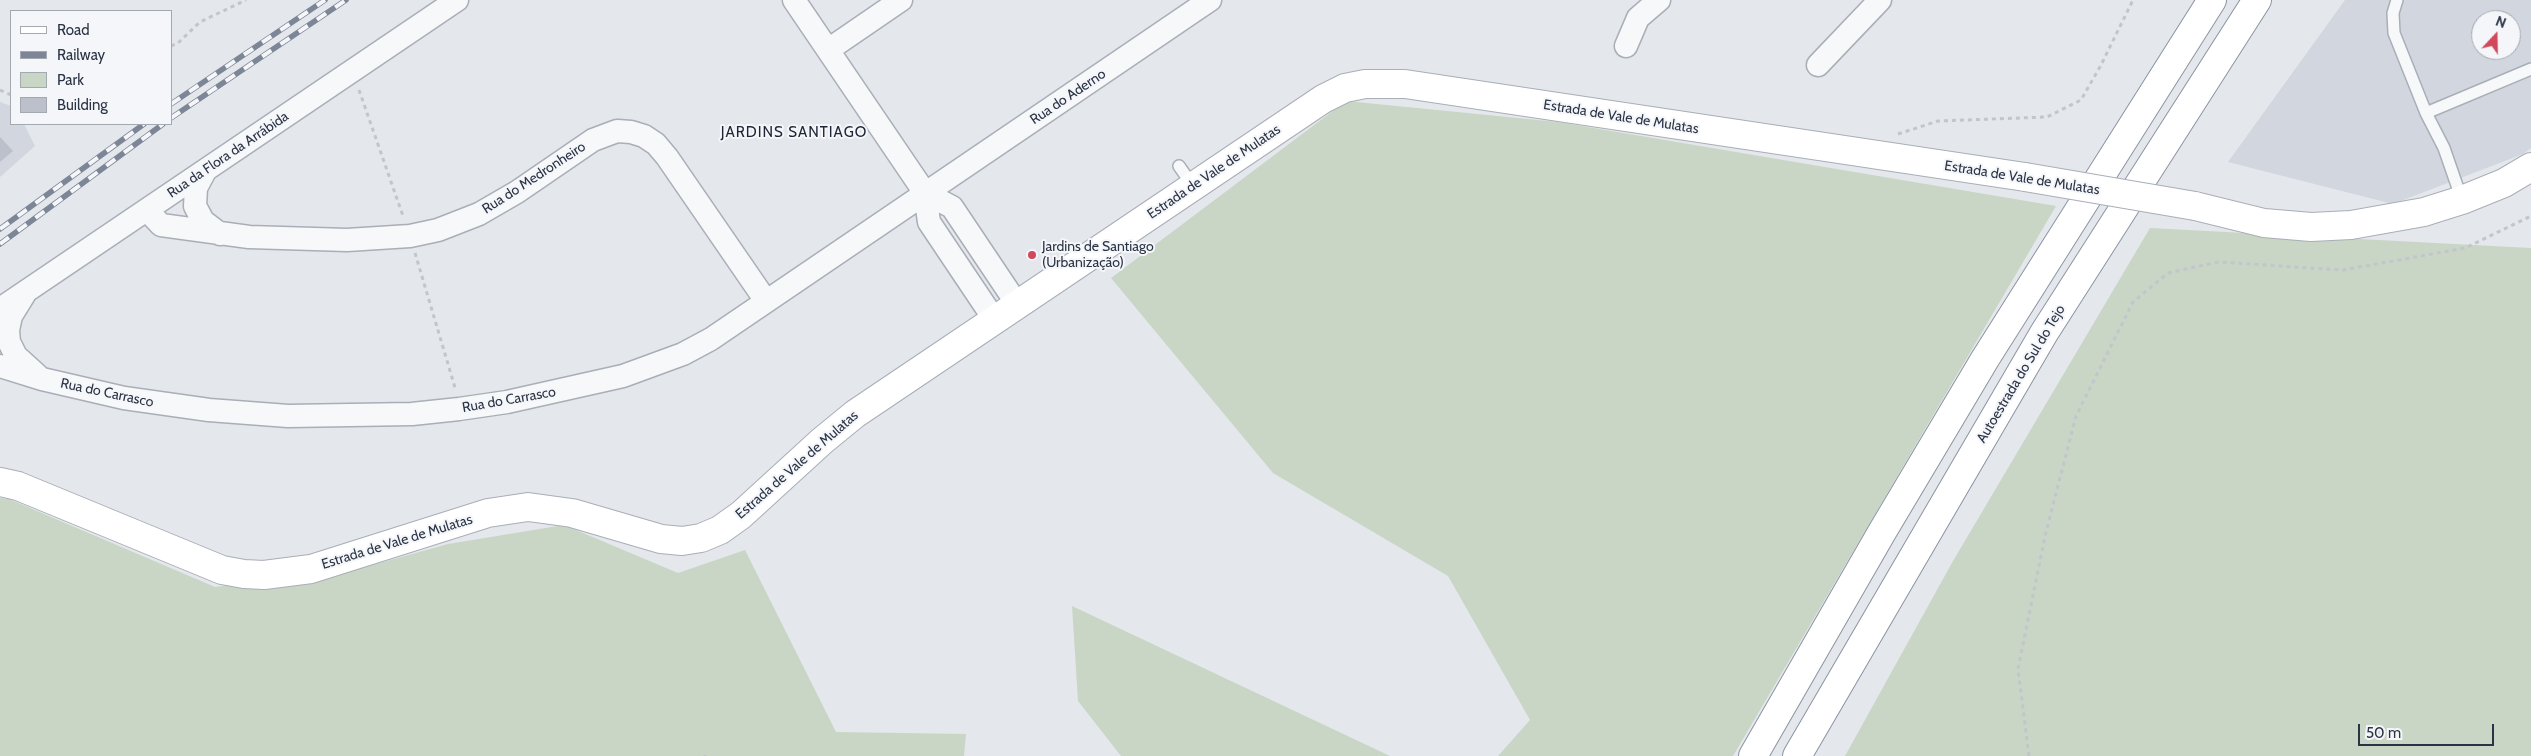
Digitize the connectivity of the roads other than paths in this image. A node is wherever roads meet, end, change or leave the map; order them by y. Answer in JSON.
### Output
{"nodes":[{"id":1,"x":457,"y":0,"type":"edge"},
{"id":2,"x":794,"y":0,"type":"edge"},
{"id":3,"x":901,"y":0,"type":"edge"},
{"id":4,"x":1210,"y":0,"type":"edge"},
{"id":5,"x":1659,"y":0,"type":"edge"},
{"id":6,"x":1880,"y":0,"type":"edge"},
{"id":7,"x":2212,"y":0,"type":"edge"},
{"id":8,"x":2257,"y":0,"type":"edge"},
{"id":9,"x":2398,"y":0,"type":"edge"},
{"id":10,"x":1626,"y":46,"type":"dead end"},
{"id":11,"x":828,"y":50,"type":"junction"},
{"id":12,"x":1818,"y":65,"type":"dead end"},
{"id":13,"x":2531,"y":69,"type":"edge"},
{"id":14,"x":2426,"y":113,"type":"junction"},
{"id":15,"x":2531,"y":167,"type":"edge"},
{"id":16,"x":205,"y":171,"type":"junction"},
{"id":17,"x":925,"y":193,"type":"junction"},
{"id":18,"x":2462,"y":200,"type":"junction"},
{"id":19,"x":147,"y":210,"type":"junction"},
{"id":20,"x":220,"y":234,"type":"junction"},
{"id":21,"x":997,"y":274,"type":"junction"},
{"id":22,"x":974,"y":289,"type":"junction"},
{"id":23,"x":29,"y":290,"type":"junction"},
{"id":24,"x":766,"y":301,"type":"junction"},
{"id":25,"x":1018,"y":304,"type":"junction"},
{"id":26,"x":0,"y":309,"type":"edge"},
{"id":27,"x":994,"y":319,"type":"junction"},
{"id":28,"x":0,"y":366,"type":"edge"},
{"id":29,"x":42,"y":379,"type":"junction"},
{"id":30,"x":0,"y":482,"type":"edge"},
{"id":31,"x":1753,"y":756,"type":"edge"},
{"id":32,"x":1796,"y":756,"type":"edge"}],
"edges":[{"from":1,"to":16,"type":"street","name":"Rua da Flora da Arrábida"},
{"from":2,"to":11,"type":"street"},
{"from":3,"to":11,"type":"street"},
{"from":4,"to":17,"type":"street","name":"Rua do Aderno"},
{"from":5,"to":10,"type":"street"},
{"from":6,"to":12,"type":"street"},
{"from":7,"to":31,"type":"main road"},
{"from":8,"to":32,"type":"main road","name":"Autoestrada do Sul do Tejo"},
{"from":9,"to":14,"type":"lane"},
{"from":11,"to":17,"type":"street"},
{"from":13,"to":14,"type":"lane"},
{"from":14,"to":18,"type":"lane"},
{"from":15,"to":18,"type":"main road","name":"Estrada de Vale de Mulatas"},
{"from":16,"to":19,"type":"street","name":"Rua da Flora da Arrábida"},
{"from":16,"to":20,"type":"street"},
{"from":17,"to":21,"type":"street"},
{"from":17,"to":22,"type":"street"},
{"from":17,"to":24,"type":"street","name":"Rua do Carrasco"},
{"from":18,"to":25,"type":"main road","name":"Estrada de Vale de Mulatas","bridge":true},
{"from":19,"to":20,"type":"street","name":"Rua do Medronheiro"},
{"from":19,"to":23,"type":"street","name":"Rua da Flora da Arrábida"},
{"from":20,"to":24,"type":"street","name":"Rua do Medronheiro"},
{"from":21,"to":22,"type":"street"},
{"from":21,"to":25,"type":"street"},
{"from":22,"to":27,"type":"street"},
{"from":23,"to":26,"type":"street","name":"Rua da Flora da Arrábida"},
{"from":23,"to":29,"type":"street","name":"Rua do Carrasco"},
{"from":24,"to":29,"type":"street","name":"Rua do Carrasco"},
{"from":25,"to":27,"type":"main road","name":"Estrada de Vale de Mulatas"},
{"from":27,"to":30,"type":"main road","name":"Estrada de Vale de Mulatas"},
{"from":28,"to":29,"type":"street","name":"Rua do Carrasco"}]}
